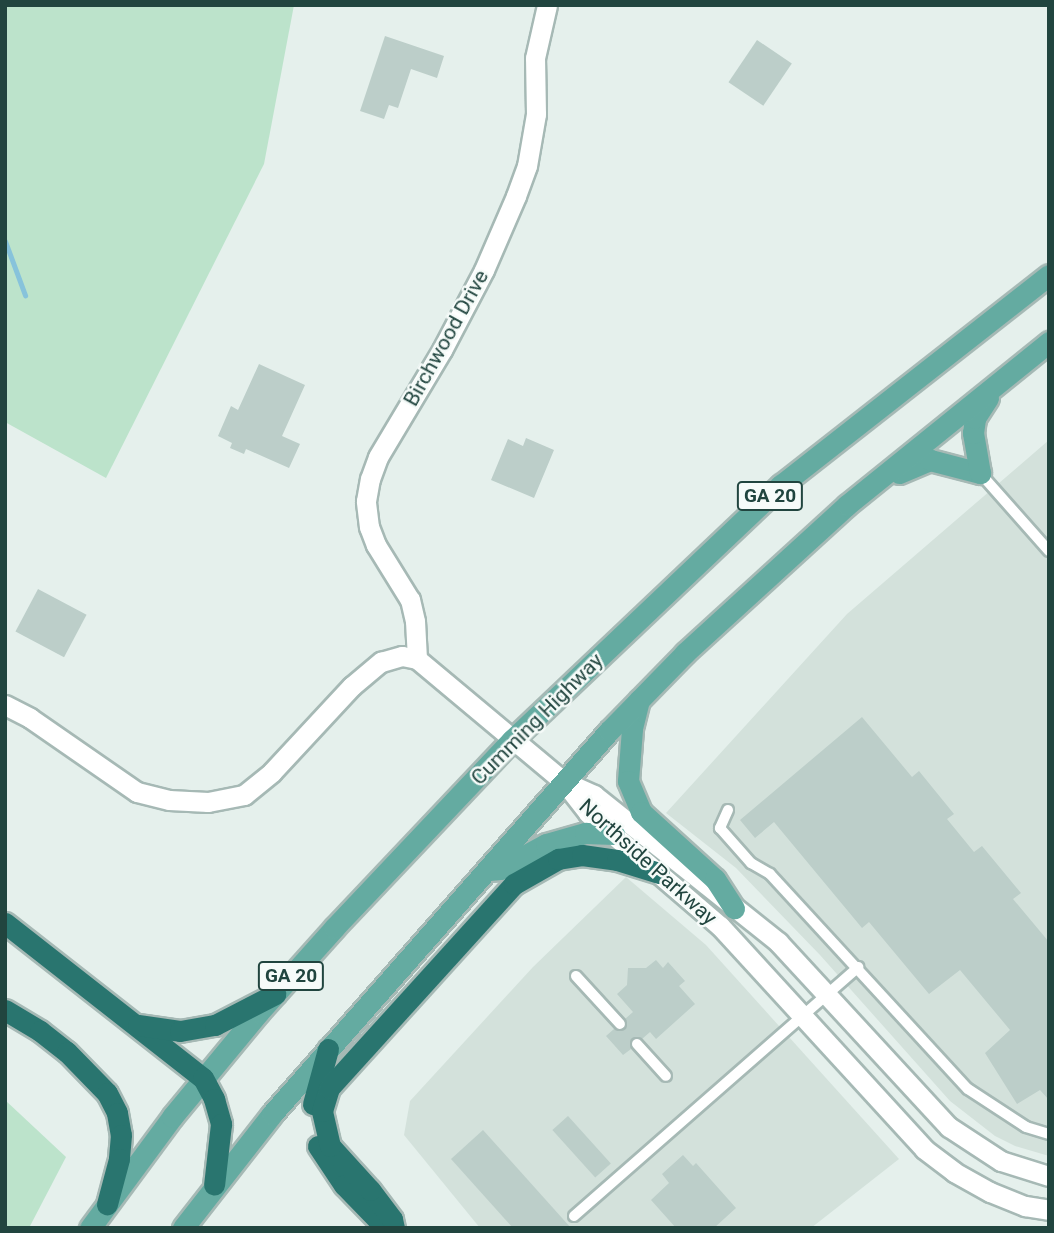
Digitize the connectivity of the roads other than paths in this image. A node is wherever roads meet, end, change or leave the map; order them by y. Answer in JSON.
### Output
{"nodes":[{"id":1,"x":547,"y":5,"type":"edge"},
{"id":2,"x":1049,"y":275,"type":"edge"},
{"id":3,"x":1049,"y":342,"type":"edge"},
{"id":4,"x":994,"y":387,"type":"junction"},
{"id":5,"x":980,"y":473,"type":"junction"},
{"id":6,"x":847,"y":505,"type":"junction"},
{"id":7,"x":1049,"y":551,"type":"edge"},
{"id":8,"x":417,"y":659,"type":"junction"},
{"id":9,"x":639,"y":699,"type":"junction"},
{"id":10,"x":5,"y":705,"type":"edge"},
{"id":11,"x":512,"y":740,"type":"junction"},
{"id":12,"x":564,"y":782,"type":"junction"},
{"id":13,"x":728,"y":810,"type":"dead end"},
{"id":14,"x":614,"y":834,"type":"junction"},
{"id":15,"x":487,"y":870,"type":"junction"},
{"id":16,"x":659,"y":873,"type":"junction"},
{"id":17,"x":734,"y":908,"type":"junction"},
{"id":18,"x":5,"y":923,"type":"edge"},
{"id":19,"x":858,"y":967,"type":"junction"},
{"id":20,"x":576,"y":976,"type":"dead end"},
{"id":21,"x":275,"y":993,"type":"junction"},
{"id":22,"x":826,"y":995,"type":"junction"},
{"id":23,"x":5,"y":1010,"type":"edge"},
{"id":24,"x":803,"y":1015,"type":"junction"},
{"id":25,"x":620,"y":1024,"type":"dead end"},
{"id":26,"x":136,"y":1025,"type":"junction"},
{"id":27,"x":637,"y":1044,"type":"dead end"},
{"id":28,"x":328,"y":1049,"type":"junction"},
{"id":29,"x":666,"y":1076,"type":"dead end"},
{"id":30,"x":203,"y":1078,"type":"junction"},
{"id":31,"x":1049,"y":1133,"type":"edge"},
{"id":32,"x":1049,"y":1176,"type":"edge"},
{"id":33,"x":214,"y":1185,"type":"junction"},
{"id":34,"x":107,"y":1204,"type":"junction"},
{"id":35,"x":1049,"y":1210,"type":"edge"},
{"id":36,"x":574,"y":1216,"type":"dead end"},
{"id":37,"x":90,"y":1228,"type":"edge"},
{"id":38,"x":183,"y":1228,"type":"edge"},
{"id":39,"x":385,"y":1228,"type":"edge"},
{"id":40,"x":394,"y":1228,"type":"edge"}],
"edges":[{"from":1,"to":8,"type":"street","name":"Birchwood Drive"},
{"from":2,"to":11,"type":"main road","name":"Cumming Highway","number":"GA 20"},
{"from":3,"to":4,"type":"main road","number":"GA 20"},
{"from":4,"to":5,"type":"main road"},
{"from":4,"to":6,"type":"main road","number":"GA 20"},
{"from":5,"to":6,"type":"main road"},
{"from":5,"to":7,"type":"lane"},
{"from":6,"to":9,"type":"main road","number":"GA 20"},
{"from":8,"to":10,"type":"street"},
{"from":8,"to":11,"type":"street"},
{"from":9,"to":12,"type":"main road","number":"GA 20"},
{"from":9,"to":17,"type":"main road"},
{"from":11,"to":12,"type":"street"},
{"from":11,"to":21,"type":"main road","name":"Cumming Highway","number":"GA 20"},
{"from":12,"to":14,"type":"street","name":"Northside Parkway"},
{"from":12,"to":15,"type":"main road","number":"GA 20"},
{"from":12,"to":17,"type":"street","name":"Northside Parkway"},
{"from":13,"to":19,"type":"lane"},
{"from":14,"to":15,"type":"main road"},
{"from":14,"to":16,"type":"street","name":"Northside Parkway"},
{"from":15,"to":28,"type":"main road","number":"GA 20"},
{"from":16,"to":24,"type":"street","name":"Northside Parkway"},
{"from":16,"to":40,"type":"highway"},
{"from":17,"to":22,"type":"street","name":"Northside Parkway"},
{"from":18,"to":26,"type":"highway"},
{"from":19,"to":22,"type":"lane"},
{"from":19,"to":31,"type":"lane"},
{"from":20,"to":25,"type":"lane"},
{"from":21,"to":26,"type":"highway"},
{"from":21,"to":30,"type":"main road","name":"Cumming Highway","number":"GA 20"},
{"from":22,"to":24,"type":"lane"},
{"from":22,"to":32,"type":"street","name":"Northside Parkway"},
{"from":23,"to":34,"type":"highway"},
{"from":24,"to":35,"type":"street","name":"Northside Parkway"},
{"from":24,"to":36,"type":"lane"},
{"from":26,"to":30,"type":"highway"},
{"from":27,"to":29,"type":"lane"},
{"from":28,"to":33,"type":"main road"},
{"from":28,"to":39,"type":"highway","number":"GA 20"},
{"from":30,"to":33,"type":"highway"},
{"from":30,"to":34,"type":"main road","name":"Cumming Highway","number":"GA 20"},
{"from":33,"to":38,"type":"main road"},
{"from":34,"to":37,"type":"main road","name":"Cumming Highway","number":"GA 20"}]}
